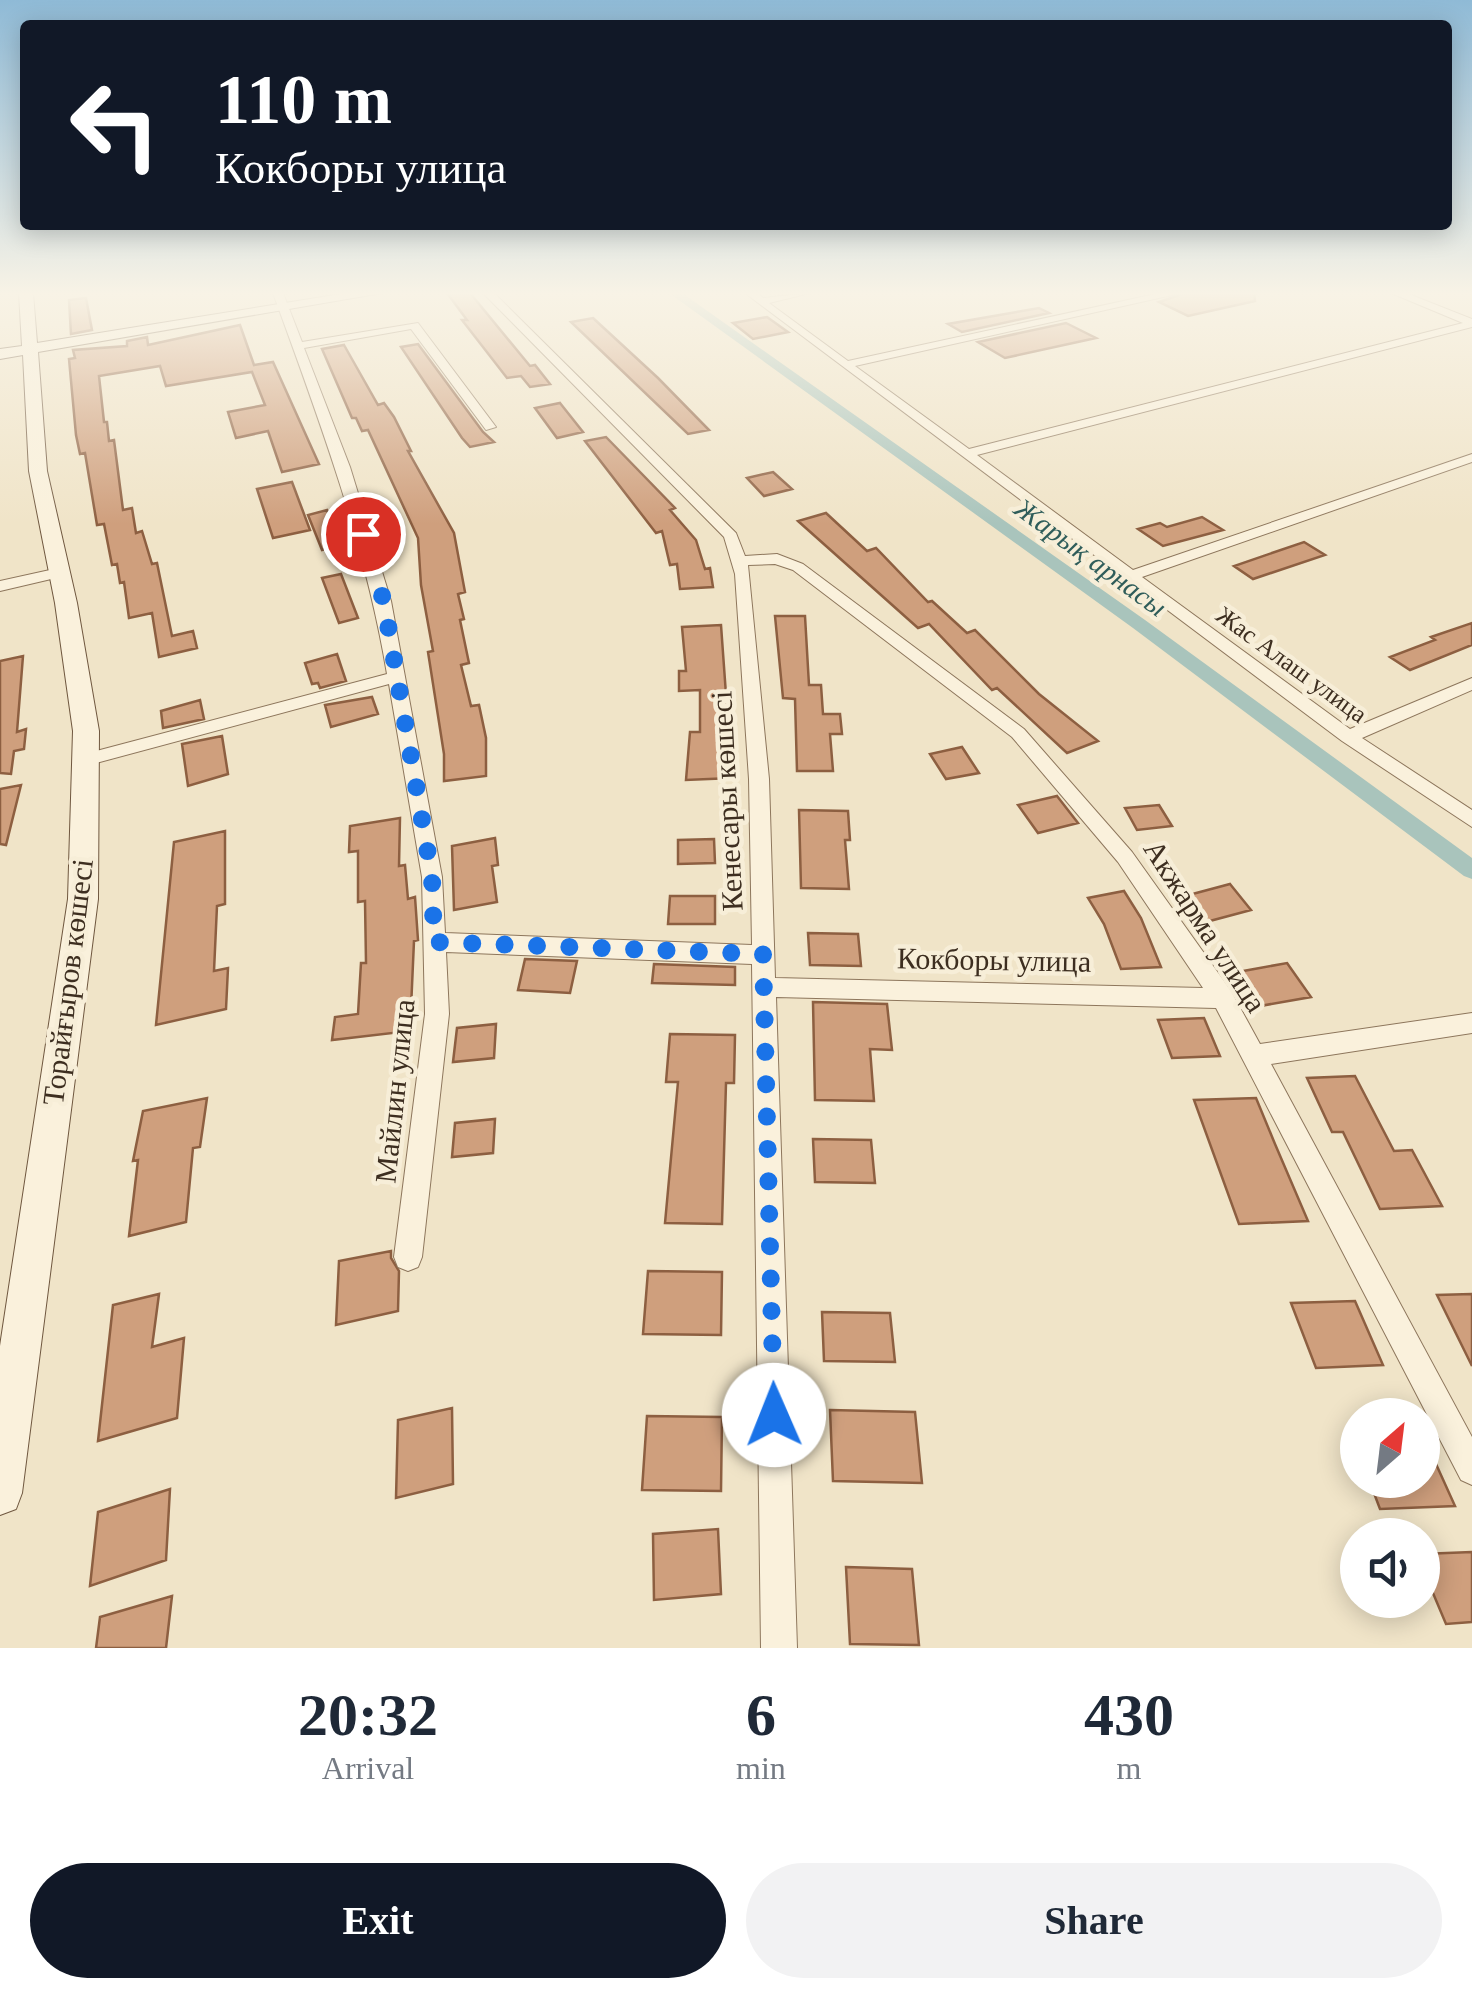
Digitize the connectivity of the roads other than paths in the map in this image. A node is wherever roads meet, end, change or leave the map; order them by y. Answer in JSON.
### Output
{"nodes":[{"id":1,"x":18,"y":370,"type":"edge"},
{"id":2,"x":308,"y":370,"type":"edge"},
{"id":3,"x":447,"y":370,"type":"edge"},
{"id":4,"x":566,"y":370,"type":"edge"},
{"id":5,"x":856,"y":370,"type":"edge"},
{"id":6,"x":1291,"y":370,"type":"edge"},
{"id":7,"x":490,"y":427,"type":"dead end"},
{"id":8,"x":966,"y":454,"type":"junction"},
{"id":9,"x":1472,"y":458,"type":"edge"},
{"id":10,"x":739,"y":561,"type":"junction"},
{"id":11,"x":59,"y":573,"type":"junction"},
{"id":12,"x":1129,"y":576,"type":"junction"},
{"id":13,"x":0,"y":586,"type":"edge"},
{"id":14,"x":396,"y":677,"type":"junction"},
{"id":15,"x":1472,"y":683,"type":"edge"},
{"id":16,"x":1348,"y":737,"type":"junction"},
{"id":17,"x":85,"y":760,"type":"junction"},
{"id":18,"x":1472,"y":820,"type":"edge"},
{"id":19,"x":434,"y":942,"type":"junction"},
{"id":20,"x":763,"y":954,"type":"junction"},
{"id":21,"x":764,"y":987,"type":"junction"},
{"id":22,"x":1223,"y":998,"type":"junction"},
{"id":23,"x":1472,"y":1023,"type":"edge"},
{"id":24,"x":1253,"y":1056,"type":"junction"},
{"id":25,"x":408,"y":1256,"type":"dead end"},
{"id":26,"x":1472,"y":1469,"type":"edge"},
{"id":27,"x":0,"y":1493,"type":"edge"},
{"id":28,"x":779,"y":1648,"type":"edge"}],
"edges":[{"from":1,"to":11,"type":"street","name":"Торайғыров көшесі"},
{"from":2,"to":14,"type":"street","name":"Майлин улица"},
{"from":3,"to":7,"type":"street"},
{"from":4,"to":10,"type":"street","name":"Кенесары көшесі"},
{"from":5,"to":8,"type":"street","name":"Жас Алаш улица"},
{"from":6,"to":8,"type":"street"},
{"from":8,"to":12,"type":"street","name":"Жас Алаш улица"},
{"from":9,"to":12,"type":"street"},
{"from":10,"to":20,"type":"street","name":"Кенесары көшесі"},
{"from":10,"to":22,"type":"street","name":"Акжарма улица"},
{"from":11,"to":13,"type":"street"},
{"from":11,"to":17,"type":"street","name":"Торайғыров көшесі"},
{"from":12,"to":16,"type":"street","name":"Жас Алаш улица"},
{"from":14,"to":17,"type":"street"},
{"from":14,"to":19,"type":"street","name":"Майлин улица"},
{"from":15,"to":16,"type":"street"},
{"from":16,"to":18,"type":"street","name":"Жас Алаш улица"},
{"from":17,"to":27,"type":"street","name":"Торайғыров көшесі"},
{"from":19,"to":20,"type":"street"},
{"from":19,"to":25,"type":"street","name":"Майлин улица"},
{"from":20,"to":21,"type":"street","name":"Кенесары көшесі"},
{"from":21,"to":22,"type":"street","name":"Кокборы улица"},
{"from":21,"to":28,"type":"street","name":"Кенесары көшесі"},
{"from":22,"to":24,"type":"street","name":"Акжарма улица"},
{"from":23,"to":24,"type":"street"},
{"from":24,"to":26,"type":"street","name":"Акжарма улица"}]}
